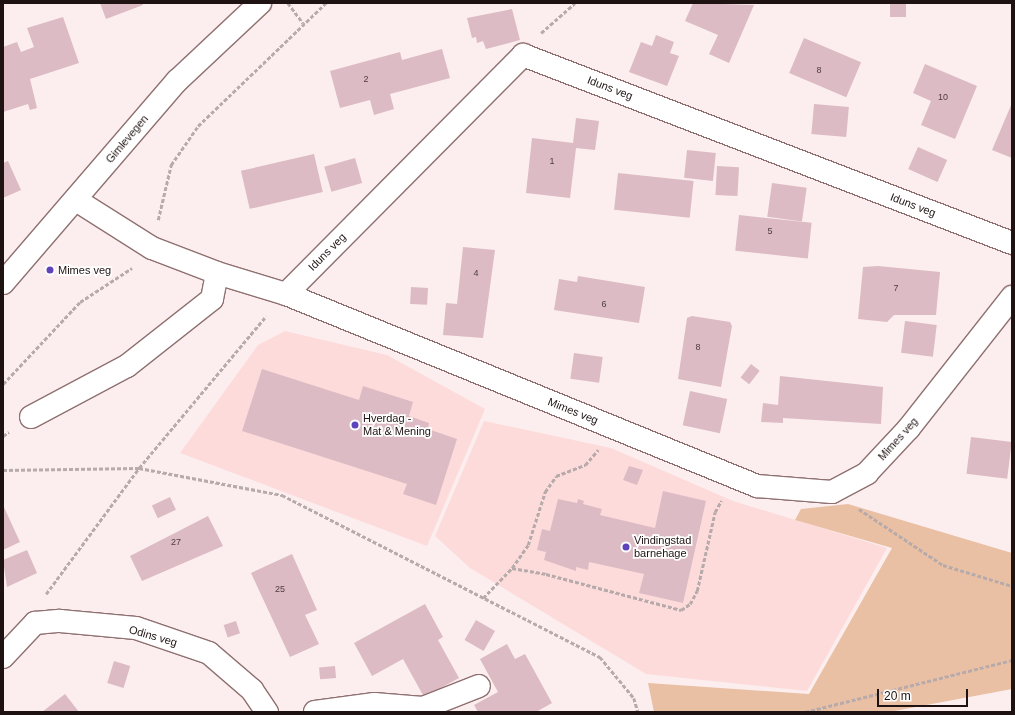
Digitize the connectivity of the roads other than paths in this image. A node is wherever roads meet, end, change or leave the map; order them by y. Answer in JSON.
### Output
{"nodes":[{"id":1,"x":260,"y":3,"type":"edge"},
{"id":2,"x":76,"y":200,"type":"junction"},
{"id":3,"x":1012,"y":243,"type":"edge"},
{"id":4,"x":217,"y":273,"type":"junction"},
{"id":5,"x":3,"y":283,"type":"edge"},
{"id":6,"x":286,"y":294,"type":"junction"},
{"id":7,"x":1012,"y":297,"type":"edge"},
{"id":8,"x":31,"y":417,"type":"dead end"},
{"id":9,"x":3,"y":657,"type":"edge"},
{"id":10,"x":479,"y":686,"type":"dead end"},
{"id":11,"x":267,"y":712,"type":"edge"},
{"id":12,"x":315,"y":712,"type":"edge"}],
"edges":[{"from":1,"to":2,"type":"street","name":"Gimlevegen"},
{"from":2,"to":4,"type":"street","name":"Mimes veg"},
{"from":2,"to":5,"type":"street","name":"Gimlevegen"},
{"from":3,"to":6,"type":"street","name":"Iduns veg"},
{"from":4,"to":6,"type":"street","name":"Mimes veg"},
{"from":4,"to":8,"type":"street"},
{"from":6,"to":7,"type":"street","name":"Mimes veg"},
{"from":9,"to":11,"type":"street","name":"Odins veg"},
{"from":10,"to":12,"type":"street"}]}
